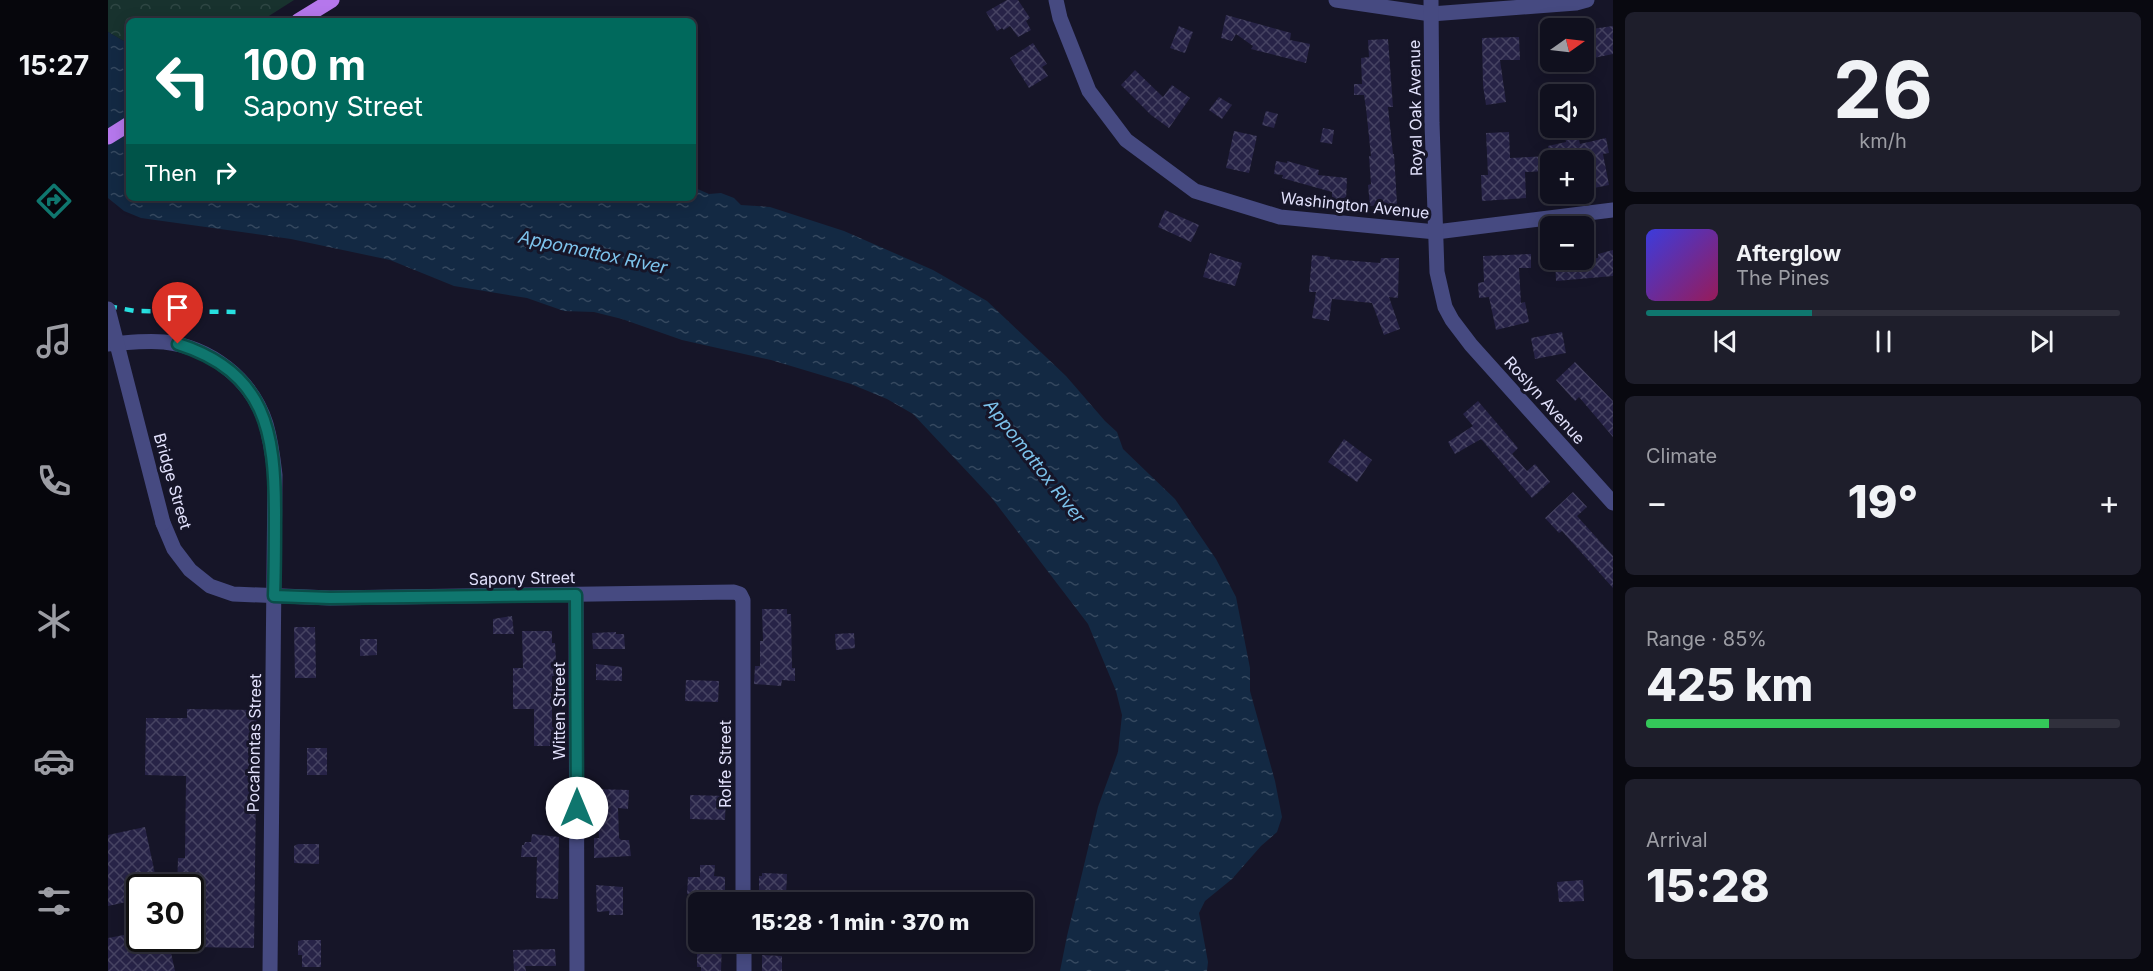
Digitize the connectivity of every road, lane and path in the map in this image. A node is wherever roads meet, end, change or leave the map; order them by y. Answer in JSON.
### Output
{"nodes":[{"id":1,"x":332,"y":0,"type":"edge"},
{"id":2,"x":1056,"y":0,"type":"edge"},
{"id":3,"x":1336,"y":0,"type":"edge"},
{"id":4,"x":1587,"y":0,"type":"edge"},
{"id":5,"x":1431,"y":7,"type":"edge"},
{"id":6,"x":303,"y":18,"type":"edge"},
{"id":7,"x":126,"y":126,"type":"edge"},
{"id":8,"x":108,"y":137,"type":"edge"},
{"id":9,"x":1613,"y":210,"type":"edge"},
{"id":10,"x":1436,"y":232,"type":"junction"},
{"id":11,"x":108,"y":309,"type":"edge"},
{"id":12,"x":1452,"y":320,"type":"joint"},
{"id":13,"x":108,"y":345,"type":"edge"},
{"id":14,"x":1613,"y":503,"type":"edge"},
{"id":15,"x":576,"y":595,"type":"junction"},
{"id":16,"x":274,"y":596,"type":"junction"},
{"id":17,"x":743,"y":625,"type":"joint"},
{"id":18,"x":743,"y":892,"type":"edge"},
{"id":19,"x":744,"y":952,"type":"edge"},
{"id":20,"x":270,"y":971,"type":"edge"},
{"id":21,"x":577,"y":971,"type":"edge"},
{"id":22,"x":744,"y":971,"type":"edge"}],
"edges":[{"from":1,"to":6,"type":"main road"},
{"from":2,"to":10,"type":"street","name":"Washington Avenue"},
{"from":3,"to":5,"type":"street"},
{"from":4,"to":5,"type":"street"},
{"from":5,"to":10,"type":"street","name":"Royal Oak Avenue"},
{"from":7,"to":8,"type":"main road"},
{"from":9,"to":10,"type":"street","name":"Washington Avenue"},
{"from":10,"to":12,"type":"street","name":"Royal Oak Avenue"},
{"from":11,"to":16,"type":"street","name":"Bridge Street","bridge":true},
{"from":12,"to":14,"type":"street","name":"Roslyn Avenue"},
{"from":13,"to":16,"type":"street","name":"Pocahontas Street"},
{"from":15,"to":16,"type":"street","name":"Sapony Street"},
{"from":15,"to":17,"type":"street","name":"Sapony Street"},
{"from":15,"to":21,"type":"street","name":"Witten Street"},
{"from":16,"to":20,"type":"street","name":"Pocahontas Street"},
{"from":17,"to":18,"type":"street","name":"Rolfe Street"},
{"from":19,"to":22,"type":"street"}]}
